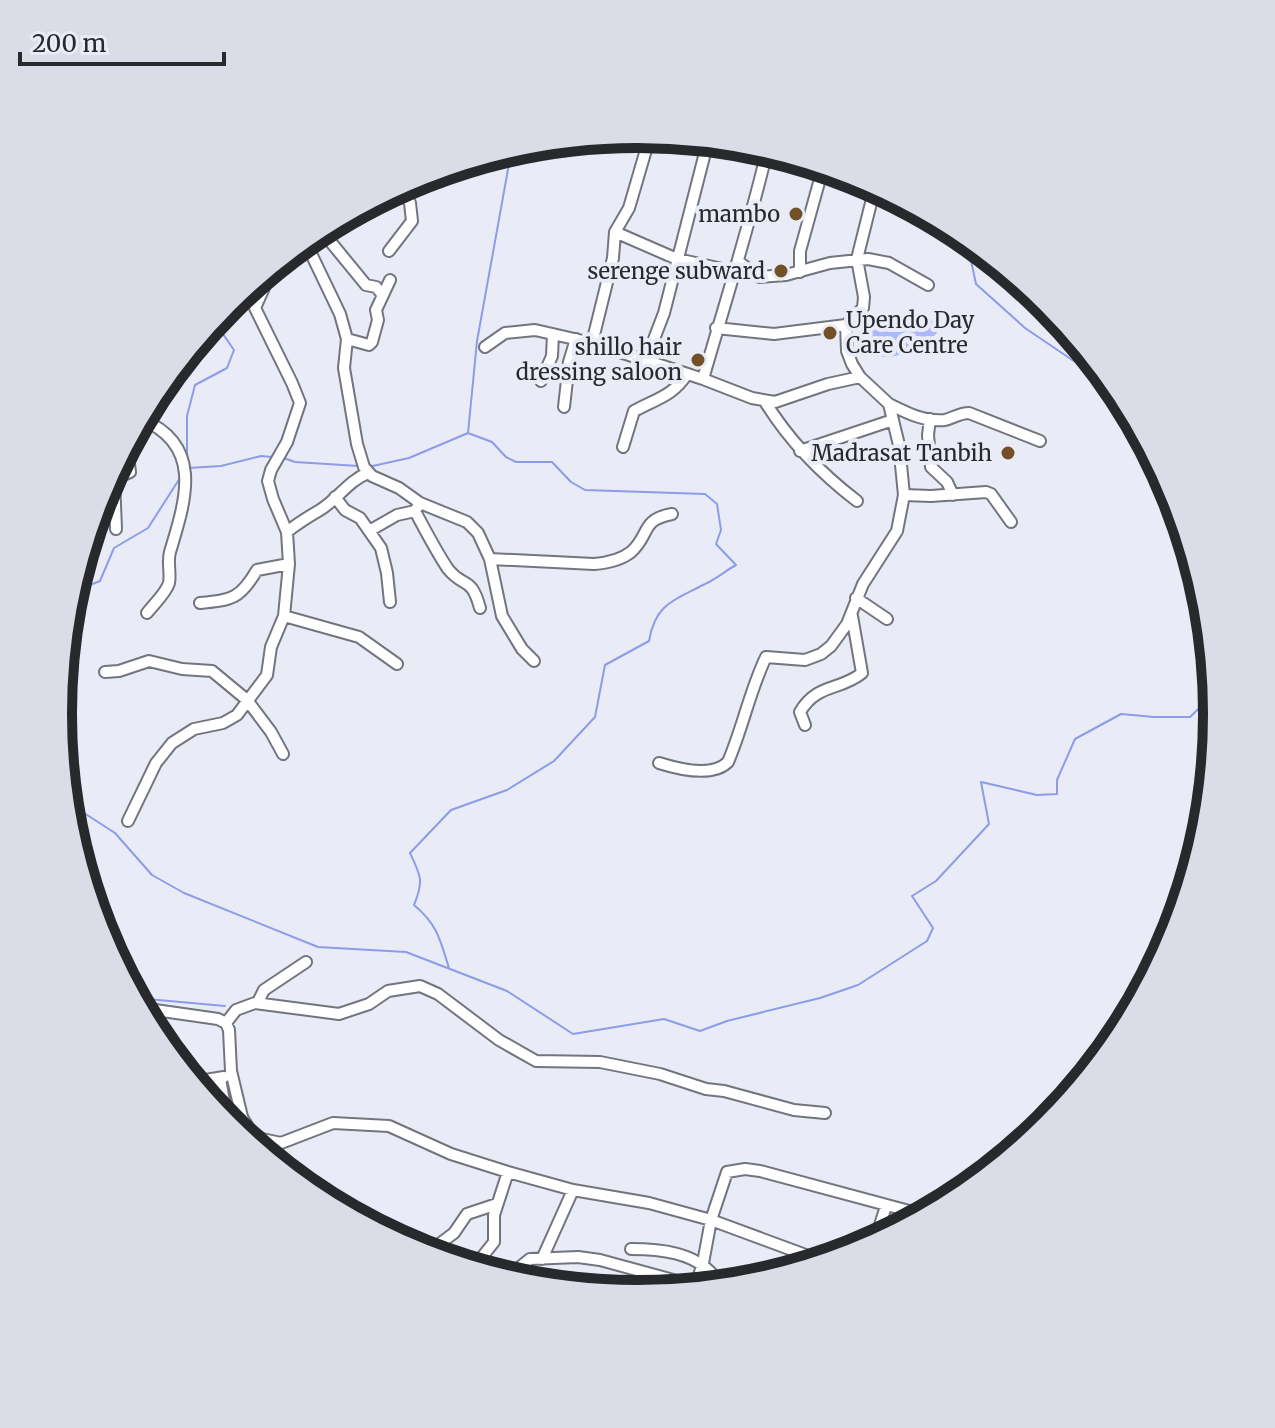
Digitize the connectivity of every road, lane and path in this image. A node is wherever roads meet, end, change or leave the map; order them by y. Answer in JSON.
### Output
{"nodes":[{"id":1,"x":646,"y":148,"type":"edge"},
{"id":2,"x":705,"y":153,"type":"edge"},
{"id":3,"x":764,"y":163,"type":"edge"},
{"id":4,"x":820,"y":179,"type":"edge"},
{"id":5,"x":407,"y":198,"type":"edge"},
{"id":6,"x":872,"y":200,"type":"edge"},
{"id":7,"x":615,"y":232,"type":"junction"},
{"id":8,"x":329,"y":240,"type":"edge"},
{"id":9,"x":389,"y":251,"type":"dead end"},
{"id":10,"x":310,"y":253,"type":"edge"},
{"id":11,"x":677,"y":259,"type":"junction"},
{"id":12,"x":857,"y":259,"type":"junction"},
{"id":13,"x":737,"y":267,"type":"junction"},
{"id":14,"x":800,"y":272,"type":"junction"},
{"id":15,"x":390,"y":280,"type":"dead end"},
{"id":16,"x":928,"y":285,"type":"dead end"},
{"id":17,"x":262,"y":291,"type":"edge"},
{"id":18,"x":382,"y":294,"type":"junction"},
{"id":19,"x":846,"y":325,"type":"junction"},
{"id":20,"x":716,"y":328,"type":"junction"},
{"id":21,"x":553,"y":334,"type":"junction"},
{"id":22,"x":347,"y":339,"type":"junction"},
{"id":23,"x":576,"y":339,"type":"junction"},
{"id":24,"x":592,"y":343,"type":"junction"},
{"id":25,"x":485,"y":347,"type":"dead end"},
{"id":26,"x":646,"y":360,"type":"junction"},
{"id":27,"x":687,"y":374,"type":"junction"},
{"id":28,"x":860,"y":377,"type":"junction"},
{"id":29,"x":703,"y":379,"type":"junction"},
{"id":30,"x":541,"y":381,"type":"dead end"},
{"id":31,"x":764,"y":400,"type":"junction"},
{"id":32,"x":889,"y":404,"type":"junction"},
{"id":33,"x":564,"y":407,"type":"dead end"},
{"id":34,"x":930,"y":419,"type":"junction"},
{"id":35,"x":893,"y":420,"type":"junction"},
{"id":36,"x":151,"y":426,"type":"edge"},
{"id":37,"x":1040,"y":441,"type":"dead end"},
{"id":38,"x":623,"y":447,"type":"dead end"},
{"id":39,"x":800,"y":451,"type":"junction"},
{"id":40,"x":368,"y":473,"type":"junction"},
{"id":41,"x":904,"y":495,"type":"junction"},
{"id":42,"x":953,"y":495,"type":"junction"},
{"id":43,"x":335,"y":497,"type":"junction"},
{"id":44,"x":114,"y":500,"type":"edge"},
{"id":45,"x":857,"y":501,"type":"dead end"},
{"id":46,"x":418,"y":507,"type":"junction"},
{"id":47,"x":672,"y":514,"type":"dead end"},
{"id":48,"x":1011,"y":522,"type":"dead end"},
{"id":49,"x":116,"y":529,"type":"dead end"},
{"id":50,"x":369,"y":531,"type":"junction"},
{"id":51,"x":287,"y":532,"type":"junction"},
{"id":52,"x":490,"y":559,"type":"junction"},
{"id":53,"x":289,"y":564,"type":"junction"},
{"id":54,"x":856,"y":598,"type":"junction"},
{"id":55,"x":390,"y":602,"type":"dead end"},
{"id":56,"x":200,"y":603,"type":"dead end"},
{"id":57,"x":480,"y":608,"type":"dead end"},
{"id":58,"x":147,"y":613,"type":"dead end"},
{"id":59,"x":852,"y":614,"type":"junction"},
{"id":60,"x":284,"y":616,"type":"junction"},
{"id":61,"x":887,"y":619,"type":"dead end"},
{"id":62,"x":534,"y":661,"type":"dead end"},
{"id":63,"x":397,"y":664,"type":"dead end"},
{"id":64,"x":105,"y":672,"type":"dead end"},
{"id":65,"x":247,"y":700,"type":"junction"},
{"id":66,"x":805,"y":725,"type":"dead end"},
{"id":67,"x":283,"y":754,"type":"dead end"},
{"id":68,"x":659,"y":763,"type":"dead end"},
{"id":69,"x":128,"y":821,"type":"dead end"},
{"id":70,"x":306,"y":962,"type":"dead end"},
{"id":71,"x":258,"y":1002,"type":"junction"},
{"id":72,"x":156,"y":1010,"type":"edge"},
{"id":73,"x":226,"y":1023,"type":"junction"},
{"id":74,"x":231,"y":1071,"type":"junction"},
{"id":75,"x":220,"y":1079,"type":"junction"},
{"id":76,"x":207,"y":1080,"type":"edge"},
{"id":77,"x":224,"y":1099,"type":"edge"},
{"id":78,"x":825,"y":1113,"type":"dead end"},
{"id":79,"x":244,"y":1120,"type":"edge"},
{"id":80,"x":266,"y":1140,"type":"edge"},
{"id":81,"x":508,"y":1172,"type":"junction"},
{"id":82,"x":573,"y":1190,"type":"junction"},
{"id":83,"x":497,"y":1204,"type":"junction"},
{"id":84,"x":886,"y":1206,"type":"junction"},
{"id":85,"x":907,"y":1211,"type":"edge"},
{"id":86,"x":711,"y":1220,"type":"junction"},
{"id":87,"x":880,"y":1224,"type":"edge"},
{"id":88,"x":440,"y":1243,"type":"edge"},
{"id":89,"x":631,"y":1249,"type":"dead end"},
{"id":90,"x":803,"y":1254,"type":"edge"},
{"id":91,"x":482,"y":1257,"type":"edge"},
{"id":92,"x":542,"y":1259,"type":"junction"},
{"id":93,"x":703,"y":1263,"type":"junction"},
{"id":94,"x":521,"y":1268,"type":"edge"},
{"id":95,"x":713,"y":1275,"type":"edge"},
{"id":96,"x":699,"y":1276,"type":"edge"},
{"id":97,"x":665,"y":1279,"type":"edge"}],
"edges":[{"from":1,"to":7,"type":"street"},
{"from":2,"to":11,"type":"street"},
{"from":3,"to":13,"type":"street"},
{"from":4,"to":14,"type":"street"},
{"from":5,"to":9,"type":"street"},
{"from":6,"to":12,"type":"street"},
{"from":7,"to":11,"type":"street"},
{"from":7,"to":24,"type":"street"},
{"from":8,"to":18,"type":"street"},
{"from":10,"to":22,"type":"street"},
{"from":11,"to":13,"type":"street"},
{"from":11,"to":26,"type":"street"},
{"from":12,"to":14,"type":"street"},
{"from":12,"to":16,"type":"street"},
{"from":12,"to":19,"type":"street"},
{"from":13,"to":14,"type":"street"},
{"from":13,"to":20,"type":"street"},
{"from":15,"to":18,"type":"street"},
{"from":17,"to":51,"type":"street"},
{"from":18,"to":22,"type":"street"},
{"from":19,"to":20,"type":"street"},
{"from":19,"to":28,"type":"street"},
{"from":20,"to":29,"type":"street"},
{"from":21,"to":23,"type":"street"},
{"from":21,"to":25,"type":"street"},
{"from":21,"to":30,"type":"street"},
{"from":22,"to":40,"type":"street"},
{"from":23,"to":24,"type":"street"},
{"from":23,"to":33,"type":"street"},
{"from":24,"to":26,"type":"street"},
{"from":26,"to":27,"type":"street"},
{"from":27,"to":29,"type":"street"},
{"from":27,"to":38,"type":"street"},
{"from":28,"to":31,"type":"street"},
{"from":28,"to":32,"type":"street"},
{"from":29,"to":31,"type":"street"},
{"from":31,"to":39,"type":"street"},
{"from":32,"to":34,"type":"street"},
{"from":32,"to":35,"type":"street"},
{"from":34,"to":37,"type":"street"},
{"from":34,"to":42,"type":"street"},
{"from":35,"to":39,"type":"street"},
{"from":35,"to":41,"type":"street"},
{"from":36,"to":58,"type":"street"},
{"from":39,"to":45,"type":"street"},
{"from":40,"to":43,"type":"street"},
{"from":40,"to":46,"type":"street"},
{"from":41,"to":42,"type":"street"},
{"from":41,"to":54,"type":"street"},
{"from":42,"to":48,"type":"street"},
{"from":43,"to":50,"type":"street"},
{"from":43,"to":51,"type":"street"},
{"from":44,"to":49,"type":"street"},
{"from":46,"to":50,"type":"street"},
{"from":46,"to":52,"type":"street"},
{"from":46,"to":57,"type":"street"},
{"from":47,"to":52,"type":"street"},
{"from":50,"to":55,"type":"street"},
{"from":51,"to":53,"type":"street"},
{"from":52,"to":62,"type":"street"},
{"from":53,"to":56,"type":"street"},
{"from":53,"to":60,"type":"street"},
{"from":54,"to":59,"type":"street"},
{"from":54,"to":61,"type":"street"},
{"from":59,"to":66,"type":"street"},
{"from":59,"to":68,"type":"street"},
{"from":60,"to":63,"type":"street"},
{"from":60,"to":65,"type":"street"},
{"from":64,"to":65,"type":"street"},
{"from":65,"to":67,"type":"street"},
{"from":65,"to":69,"type":"street"},
{"from":70,"to":71,"type":"street"},
{"from":71,"to":73,"type":"street"},
{"from":71,"to":78,"type":"street"},
{"from":72,"to":73,"type":"street"},
{"from":73,"to":74,"type":"street"},
{"from":74,"to":75,"type":"street"},
{"from":74,"to":79,"type":"street"},
{"from":75,"to":76,"type":"street"},
{"from":75,"to":77,"type":"street"},
{"from":80,"to":81,"type":"street"},
{"from":81,"to":82,"type":"street"},
{"from":81,"to":83,"type":"street"},
{"from":82,"to":86,"type":"street"},
{"from":82,"to":92,"type":"street"},
{"from":83,"to":88,"type":"street"},
{"from":83,"to":91,"type":"street"},
{"from":84,"to":85,"type":"street"},
{"from":84,"to":86,"type":"street"},
{"from":84,"to":87,"type":"street"},
{"from":86,"to":90,"type":"street"},
{"from":86,"to":93,"type":"street"},
{"from":89,"to":93,"type":"street"},
{"from":92,"to":94,"type":"street"},
{"from":92,"to":97,"type":"street"},
{"from":93,"to":95,"type":"street"},
{"from":93,"to":96,"type":"street"}]}
